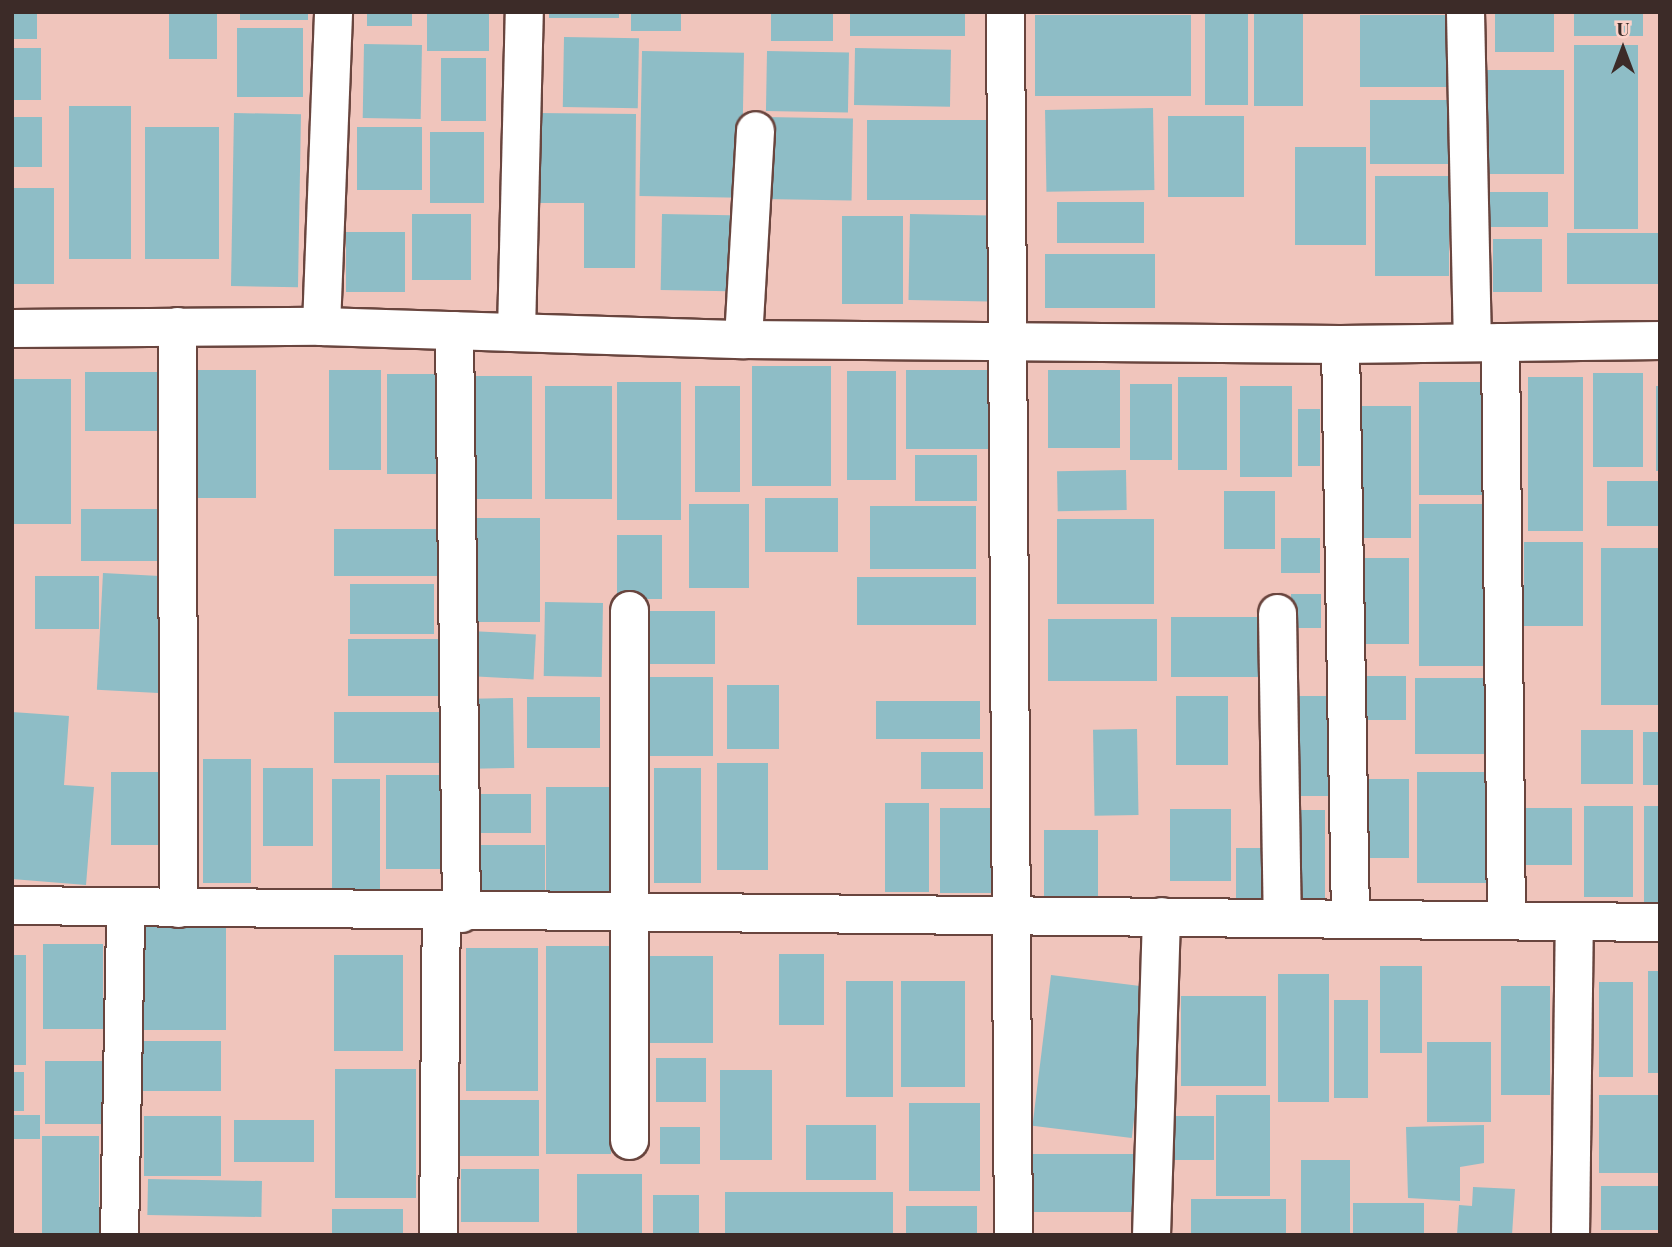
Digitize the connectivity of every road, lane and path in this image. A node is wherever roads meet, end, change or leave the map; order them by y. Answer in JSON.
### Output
{"nodes":[{"id":1,"x":333,"y":12,"type":"edge"},
{"id":2,"x":524,"y":12,"type":"edge"},
{"id":3,"x":1005,"y":12,"type":"edge"},
{"id":4,"x":1465,"y":12,"type":"edge"},
{"id":5,"x":755,"y":130,"type":"dead end"},
{"id":6,"x":177,"y":326,"type":"junction"},
{"id":7,"x":321,"y":326,"type":"junction"},
{"id":8,"x":12,"y":328,"type":"edge"},
{"id":9,"x":454,"y":330,"type":"junction"},
{"id":10,"x":516,"y":331,"type":"junction"},
{"id":11,"x":1009,"y":338,"type":"junction"},
{"id":12,"x":743,"y":339,"type":"junction"},
{"id":13,"x":1660,"y":340,"type":"edge"},
{"id":14,"x":1486,"y":342,"type":"junction"},
{"id":15,"x":1340,"y":344,"type":"junction"},
{"id":16,"x":629,"y":610,"type":"dead end"},
{"id":17,"x":1278,"y":613,"type":"dead end"},
{"id":18,"x":12,"y":905,"type":"edge"},
{"id":19,"x":125,"y":908,"type":"junction"},
{"id":20,"x":178,"y":908,"type":"junction"},
{"id":21,"x":451,"y":913,"type":"junction"},
{"id":22,"x":628,"y":913,"type":"junction"},
{"id":23,"x":1014,"y":915,"type":"junction"},
{"id":24,"x":1161,"y":916,"type":"junction"},
{"id":25,"x":1282,"y":917,"type":"junction"},
{"id":26,"x":1350,"y":917,"type":"junction"},
{"id":27,"x":1506,"y":920,"type":"junction"},
{"id":28,"x":1574,"y":922,"type":"junction"},
{"id":29,"x":1660,"y":922,"type":"edge"},
{"id":30,"x":629,"y":1140,"type":"dead end"},
{"id":31,"x":119,"y":1235,"type":"edge"},
{"id":32,"x":438,"y":1235,"type":"edge"},
{"id":33,"x":1013,"y":1235,"type":"edge"},
{"id":34,"x":1151,"y":1235,"type":"edge"},
{"id":35,"x":1570,"y":1235,"type":"edge"}],
"edges":[{"from":1,"to":7,"type":"street"},
{"from":2,"to":10,"type":"street"},
{"from":3,"to":11,"type":"street"},
{"from":4,"to":14,"type":"street"},
{"from":5,"to":12,"type":"street"},
{"from":6,"to":7,"type":"street"},
{"from":6,"to":8,"type":"street"},
{"from":6,"to":20,"type":"street"},
{"from":7,"to":9,"type":"street"},
{"from":9,"to":10,"type":"street"},
{"from":9,"to":21,"type":"street"},
{"from":10,"to":12,"type":"street"},
{"from":11,"to":12,"type":"street"},
{"from":11,"to":15,"type":"street"},
{"from":11,"to":23,"type":"street"},
{"from":13,"to":14,"type":"street"},
{"from":14,"to":15,"type":"street"},
{"from":14,"to":27,"type":"street"},
{"from":15,"to":26,"type":"street"},
{"from":16,"to":22,"type":"street"},
{"from":17,"to":25,"type":"street"},
{"from":18,"to":19,"type":"street"},
{"from":19,"to":20,"type":"street"},
{"from":19,"to":31,"type":"street"},
{"from":20,"to":21,"type":"street"},
{"from":21,"to":22,"type":"street"},
{"from":21,"to":32,"type":"street"},
{"from":22,"to":23,"type":"street"},
{"from":22,"to":30,"type":"street"},
{"from":23,"to":24,"type":"street"},
{"from":23,"to":33,"type":"street"},
{"from":24,"to":25,"type":"street"},
{"from":24,"to":34,"type":"street"},
{"from":25,"to":26,"type":"street"},
{"from":26,"to":27,"type":"street"},
{"from":27,"to":28,"type":"street"},
{"from":28,"to":29,"type":"street"},
{"from":28,"to":35,"type":"street"}]}
